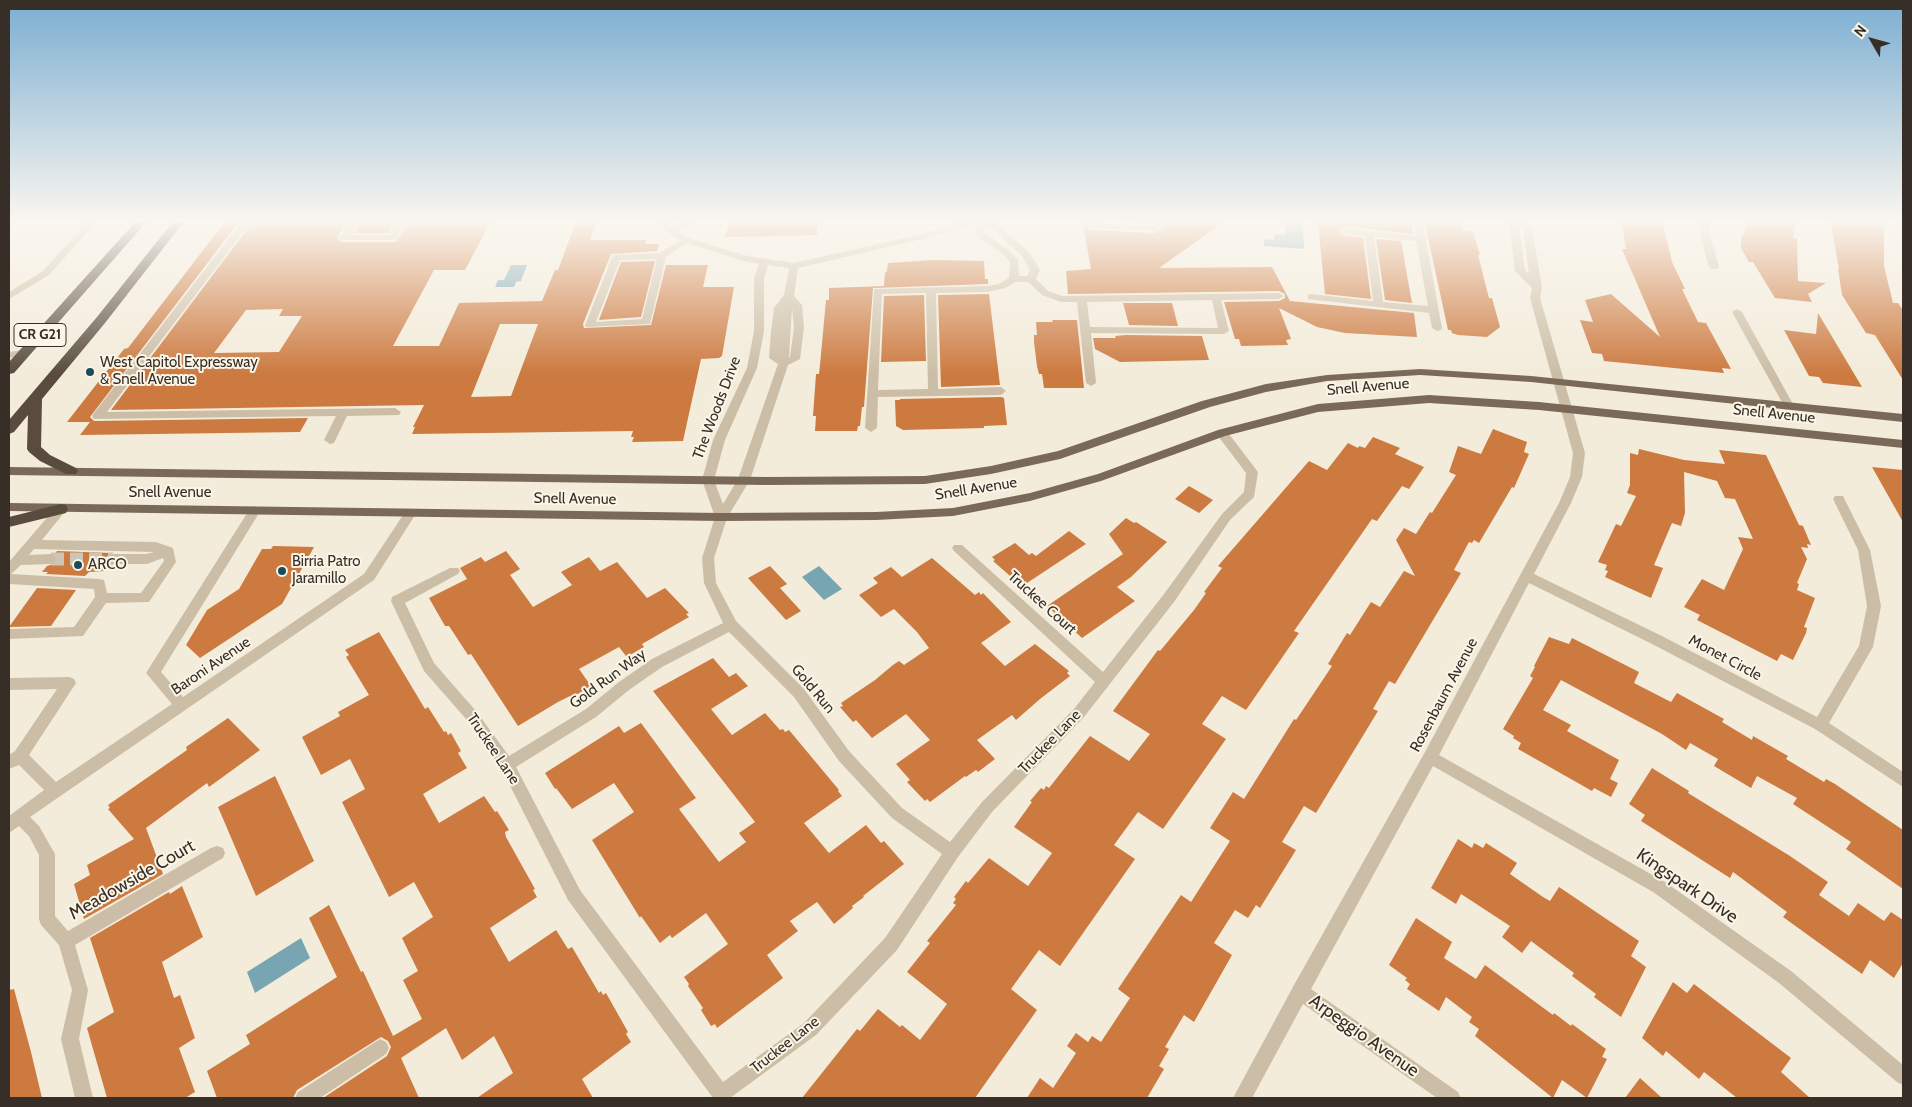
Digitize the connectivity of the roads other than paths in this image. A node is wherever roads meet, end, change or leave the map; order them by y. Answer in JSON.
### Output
{"nodes":[{"id":1,"x":49,"y":271,"type":"edge"},
{"id":2,"x":97,"y":271,"type":"edge"},
{"id":3,"x":140,"y":271,"type":"edge"},
{"id":4,"x":209,"y":271,"type":"edge"},
{"id":5,"x":611,"y":271,"type":"edge"},
{"id":6,"x":658,"y":271,"type":"edge"},
{"id":7,"x":762,"y":271,"type":"edge"},
{"id":8,"x":793,"y":271,"type":"edge"},
{"id":9,"x":1014,"y":271,"type":"edge"},
{"id":10,"x":1035,"y":271,"type":"edge"},
{"id":11,"x":1374,"y":271,"type":"edge"},
{"id":12,"x":1427,"y":271,"type":"edge"},
{"id":13,"x":1520,"y":271,"type":"edge"},
{"id":14,"x":1534,"y":271,"type":"edge"},
{"id":15,"x":1014,"y":279,"type":"junction"},
{"id":16,"x":1031,"y":279,"type":"junction"},
{"id":17,"x":1537,"y":287,"type":"junction"},
{"id":18,"x":931,"y":290,"type":"junction"},
{"id":19,"x":9,"y":296,"type":"edge"},
{"id":20,"x":789,"y":296,"type":"junction"},
{"id":21,"x":1279,"y":296,"type":"dead end"},
{"id":22,"x":1311,"y":297,"type":"dead end"},
{"id":23,"x":1216,"y":298,"type":"junction"},
{"id":24,"x":1082,"y":300,"type":"junction"},
{"id":25,"x":1378,"y":304,"type":"junction"},
{"id":26,"x":1434,"y":310,"type":"junction"},
{"id":27,"x":1738,"y":312,"type":"dead end"},
{"id":28,"x":1437,"y":328,"type":"dead end"},
{"id":29,"x":1086,"y":330,"type":"junction"},
{"id":30,"x":759,"y":331,"type":"junction"},
{"id":31,"x":776,"y":331,"type":"junction"},
{"id":32,"x":23,"y":353,"type":"junction"},
{"id":33,"x":9,"y":356,"type":"edge"},
{"id":34,"x":783,"y":363,"type":"junction"},
{"id":35,"x":9,"y":370,"type":"edge"},
{"id":36,"x":1560,"y":382,"type":"junction"},
{"id":37,"x":1091,"y":383,"type":"dead end"},
{"id":38,"x":1001,"y":391,"type":"dead end"},
{"id":39,"x":933,"y":392,"type":"junction"},
{"id":40,"x":872,"y":394,"type":"junction"},
{"id":41,"x":35,"y":398,"type":"junction"},
{"id":42,"x":1789,"y":406,"type":"junction"},
{"id":43,"x":1567,"y":409,"type":"junction"},
{"id":44,"x":395,"y":412,"type":"dead end"},
{"id":45,"x":343,"y":413,"type":"junction"},
{"id":46,"x":1903,"y":418,"type":"edge"},
{"id":47,"x":871,"y":428,"type":"dead end"},
{"id":48,"x":9,"y":429,"type":"edge"},
{"id":49,"x":1222,"y":433,"type":"junction"},
{"id":50,"x":330,"y":440,"type":"dead end"},
{"id":51,"x":1903,"y":444,"type":"edge"},
{"id":52,"x":9,"y":471,"type":"edge"},
{"id":53,"x":71,"y":471,"type":"junction"},
{"id":54,"x":708,"y":480,"type":"junction"},
{"id":55,"x":744,"y":480,"type":"junction"},
{"id":56,"x":1839,"y":499,"type":"dead end"},
{"id":57,"x":9,"y":507,"type":"edge"},
{"id":58,"x":61,"y":509,"type":"junction"},
{"id":59,"x":255,"y":510,"type":"junction"},
{"id":60,"x":411,"y":512,"type":"junction"},
{"id":61,"x":721,"y":518,"type":"junction"},
{"id":62,"x":9,"y":522,"type":"edge"},
{"id":63,"x":31,"y":544,"type":"junction"},
{"id":64,"x":958,"y":548,"type":"dead end"},
{"id":65,"x":169,"y":551,"type":"junction"},
{"id":66,"x":51,"y":559,"type":"tunnel mouth"},
{"id":67,"x":113,"y":559,"type":"tunnel mouth"},
{"id":68,"x":18,"y":560,"type":"junction"},
{"id":69,"x":9,"y":570,"type":"edge"},
{"id":70,"x":454,"y":571,"type":"dead end"},
{"id":71,"x":1526,"y":576,"type":"junction"},
{"id":72,"x":9,"y":579,"type":"edge"},
{"id":73,"x":102,"y":598,"type":"junction"},
{"id":74,"x":731,"y":625,"type":"junction"},
{"id":75,"x":9,"y":634,"type":"edge"},
{"id":76,"x":1104,"y":682,"type":"junction"},
{"id":77,"x":9,"y":684,"type":"edge"},
{"id":78,"x":182,"y":706,"type":"junction"},
{"id":79,"x":1820,"y":725,"type":"junction"},
{"id":80,"x":1430,"y":757,"type":"junction"},
{"id":81,"x":14,"y":760,"type":"edge"},
{"id":82,"x":507,"y":765,"type":"junction"},
{"id":83,"x":1903,"y":780,"type":"edge"},
{"id":84,"x":55,"y":792,"type":"junction"},
{"id":85,"x":14,"y":821,"type":"edge"},
{"id":86,"x":952,"y":852,"type":"junction"},
{"id":87,"x":218,"y":854,"type":"dead end"},
{"id":88,"x":66,"y":941,"type":"junction"},
{"id":89,"x":1300,"y":991,"type":"junction"},
{"id":90,"x":380,"y":1048,"type":"dead end"},
{"id":91,"x":1903,"y":1076,"type":"edge"},
{"id":92,"x":721,"y":1096,"type":"edge"},
{"id":93,"x":84,"y":1098,"type":"edge"},
{"id":94,"x":304,"y":1098,"type":"edge"},
{"id":95,"x":1242,"y":1098,"type":"edge"},
{"id":96,"x":1452,"y":1098,"type":"edge"}],
"edges":[{"from":1,"to":19,"type":"street"},
{"from":2,"to":32,"type":"highway","number":"CR G21"},
{"from":3,"to":41,"type":"highway","number":"CR G21"},
{"from":4,"to":45,"type":"street"},
{"from":5,"to":6,"type":"street"},
{"from":7,"to":30,"type":"street","name":"The Woods Drive"},
{"from":8,"to":20,"type":"street"},
{"from":9,"to":15,"type":"street"},
{"from":10,"to":16,"type":"street"},
{"from":11,"to":25,"type":"street"},
{"from":12,"to":26,"type":"street"},
{"from":13,"to":17,"type":"street"},
{"from":14,"to":17,"type":"street","name":"Rosenbaum Avenue"},
{"from":15,"to":16,"type":"street"},
{"from":15,"to":18,"type":"street"},
{"from":16,"to":24,"type":"street"},
{"from":17,"to":36,"type":"street","name":"Rosenbaum Avenue"},
{"from":18,"to":39,"type":"street"},
{"from":18,"to":40,"type":"street"},
{"from":20,"to":31,"type":"street"},
{"from":20,"to":34,"type":"street"},
{"from":21,"to":23,"type":"street"},
{"from":22,"to":25,"type":"street"},
{"from":23,"to":24,"type":"street"},
{"from":23,"to":29,"type":"street"},
{"from":24,"to":29,"type":"street"},
{"from":25,"to":26,"type":"street"},
{"from":26,"to":28,"type":"street"},
{"from":27,"to":42,"type":"street"},
{"from":29,"to":37,"type":"street"},
{"from":30,"to":31,"type":"street"},
{"from":30,"to":54,"type":"street","name":"The Woods Drive"},
{"from":31,"to":34,"type":"street"},
{"from":32,"to":33,"type":"street"},
{"from":32,"to":35,"type":"highway","number":"CR G21"},
{"from":34,"to":55,"type":"street"},
{"from":36,"to":42,"type":"main road","name":"Snell Avenue"},
{"from":36,"to":43,"type":"street","name":"Rosenbaum Avenue"},
{"from":36,"to":55,"type":"main road","name":"Snell Avenue"},
{"from":38,"to":39,"type":"street"},
{"from":39,"to":40,"type":"street"},
{"from":40,"to":47,"type":"street"},
{"from":41,"to":48,"type":"highway","number":"CR G21"},
{"from":41,"to":53,"type":"highway"},
{"from":42,"to":46,"type":"main road","name":"Snell Avenue"},
{"from":43,"to":49,"type":"main road","name":"Snell Avenue"},
{"from":43,"to":51,"type":"main road","name":"Snell Avenue"},
{"from":43,"to":71,"type":"street","name":"Rosenbaum Avenue"},
{"from":44,"to":45,"type":"street"},
{"from":45,"to":50,"type":"street"},
{"from":49,"to":61,"type":"main road","name":"Snell Avenue"},
{"from":49,"to":76,"type":"street","name":"Truckee Lane"},
{"from":52,"to":53,"type":"main road","name":"Snell Avenue"},
{"from":53,"to":54,"type":"main road","name":"Snell Avenue"},
{"from":54,"to":55,"type":"main road","name":"Snell Avenue"},
{"from":54,"to":61,"type":"street","name":"The Woods Drive"},
{"from":55,"to":61,"type":"street"},
{"from":56,"to":79,"type":"street"},
{"from":57,"to":58,"type":"main road","name":"Snell Avenue"},
{"from":58,"to":59,"type":"main road","name":"Snell Avenue"},
{"from":58,"to":62,"type":"highway"},
{"from":58,"to":63,"type":"street"},
{"from":59,"to":60,"type":"main road","name":"Snell Avenue"},
{"from":59,"to":78,"type":"street"},
{"from":60,"to":61,"type":"main road","name":"Snell Avenue"},
{"from":60,"to":78,"type":"street","name":"Baroni Avenue"},
{"from":61,"to":74,"type":"street","name":"Gold Run"},
{"from":63,"to":65,"type":"street"},
{"from":63,"to":68,"type":"street"},
{"from":64,"to":76,"type":"street","name":"Truckee Court"},
{"from":65,"to":67,"type":"street"},
{"from":65,"to":73,"type":"street"},
{"from":66,"to":68,"type":"street"},
{"from":68,"to":69,"type":"street"},
{"from":70,"to":82,"type":"street","name":"Truckee Lane"},
{"from":71,"to":79,"type":"street","name":"Monet Circle"},
{"from":71,"to":80,"type":"street","name":"Rosenbaum Avenue"},
{"from":72,"to":73,"type":"street"},
{"from":73,"to":75,"type":"street"},
{"from":74,"to":82,"type":"street","name":"Gold Run Way"},
{"from":74,"to":86,"type":"street","name":"Gold Run"},
{"from":76,"to":86,"type":"street","name":"Truckee Lane"},
{"from":77,"to":81,"type":"street"},
{"from":78,"to":84,"type":"street","name":"Baroni Avenue"},
{"from":79,"to":83,"type":"street","name":"Monet Circle"},
{"from":80,"to":89,"type":"street","name":"Rosenbaum Avenue"},
{"from":80,"to":91,"type":"street","name":"Kingspark Drive"},
{"from":81,"to":84,"type":"street"},
{"from":82,"to":92,"type":"street","name":"Truckee Lane"},
{"from":84,"to":85,"type":"street","name":"Baroni Avenue"},
{"from":85,"to":88,"type":"street"},
{"from":86,"to":92,"type":"street","name":"Truckee Lane"},
{"from":87,"to":88,"type":"street","name":"Meadowside Court"},
{"from":88,"to":93,"type":"street"},
{"from":89,"to":95,"type":"street","name":"Rosenbaum Avenue"},
{"from":89,"to":96,"type":"street","name":"Arpeggio Avenue"},
{"from":90,"to":94,"type":"street"}]}
